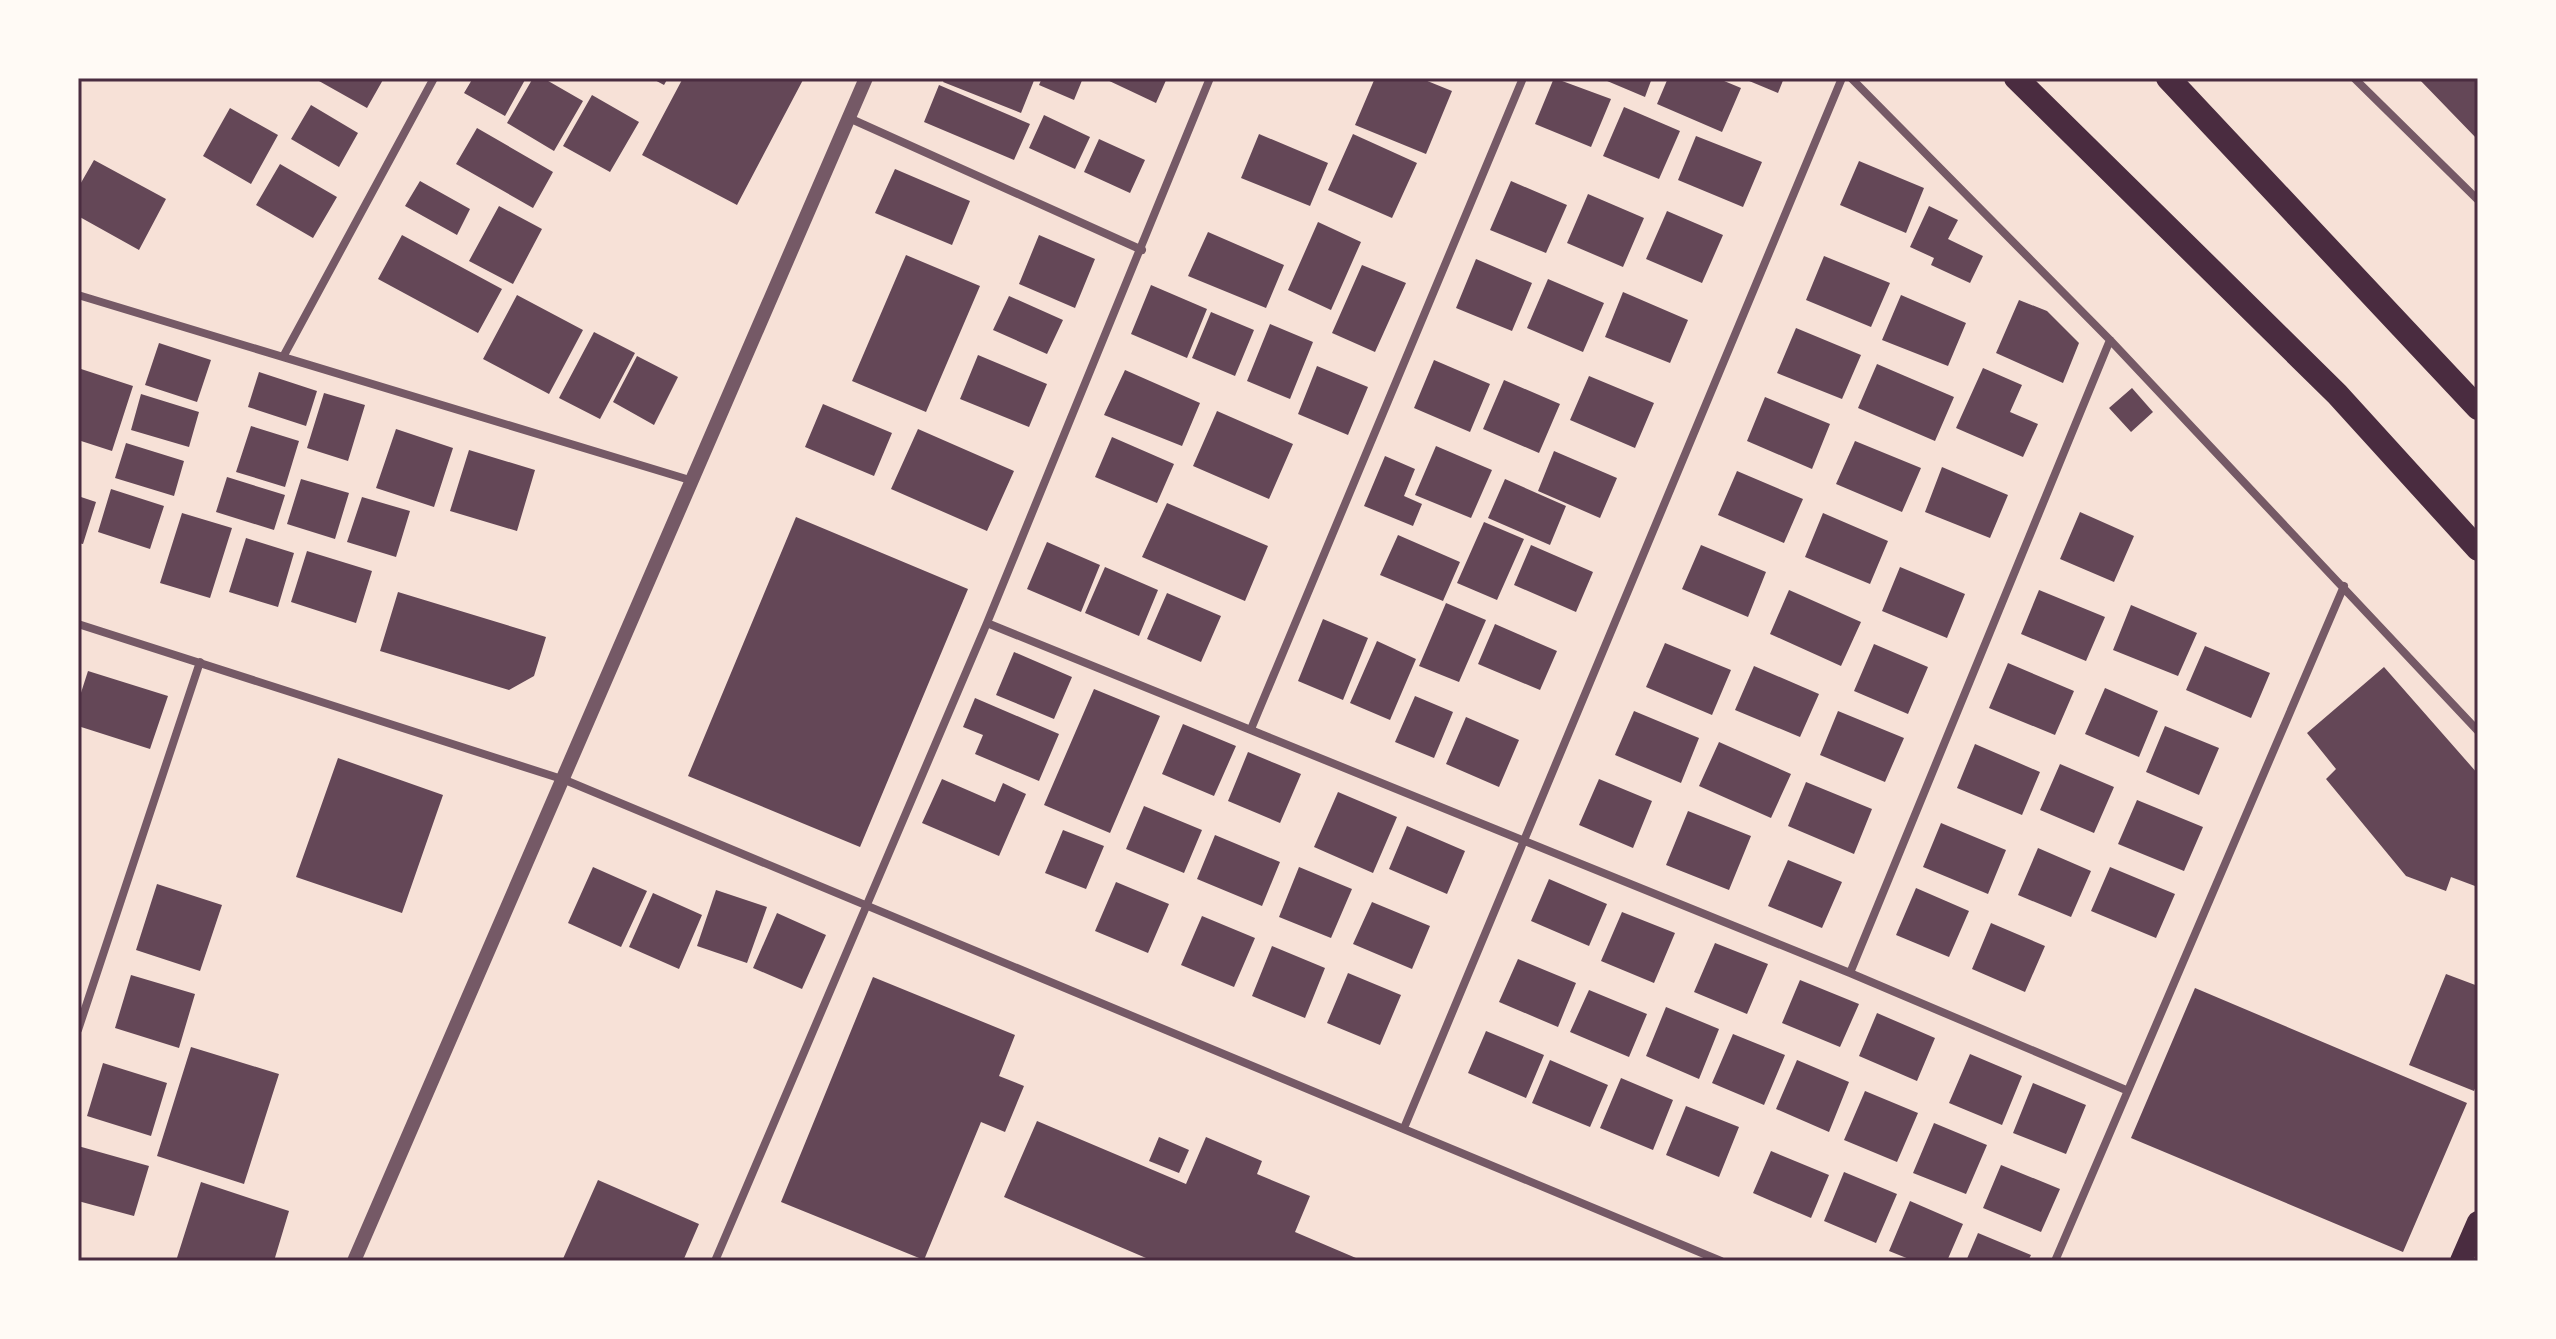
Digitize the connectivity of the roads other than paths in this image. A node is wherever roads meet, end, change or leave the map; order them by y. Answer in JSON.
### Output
{"nodes":[{"id":1,"x":434,"y":78,"type":"edge"},
{"id":2,"x":866,"y":78,"type":"edge"},
{"id":3,"x":1210,"y":78,"type":"edge"},
{"id":4,"x":1523,"y":78,"type":"edge"},
{"id":5,"x":1842,"y":78,"type":"edge"},
{"id":6,"x":1851,"y":78,"type":"edge"},
{"id":7,"x":2016,"y":78,"type":"edge"},
{"id":8,"x":2168,"y":78,"type":"edge"},
{"id":9,"x":2354,"y":78,"type":"edge"},
{"id":10,"x":849,"y":118,"type":"junction"},
{"id":11,"x":2478,"y":200,"type":"edge"},
{"id":12,"x":1142,"y":250,"type":"junction"},
{"id":13,"x":78,"y":295,"type":"edge"},
{"id":14,"x":2110,"y":340,"type":"junction"},
{"id":15,"x":283,"y":357,"type":"junction"},
{"id":16,"x":2478,"y":408,"type":"edge"},
{"id":17,"x":693,"y":481,"type":"junction"},
{"id":18,"x":2478,"y":549,"type":"edge"},
{"id":19,"x":2344,"y":586,"type":"junction"},
{"id":20,"x":987,"y":623,"type":"junction"},
{"id":21,"x":78,"y":624,"type":"edge"},
{"id":22,"x":200,"y":662,"type":"junction"},
{"id":23,"x":1251,"y":729,"type":"junction"},
{"id":24,"x":2478,"y":731,"type":"edge"},
{"id":25,"x":565,"y":780,"type":"junction"},
{"id":26,"x":1524,"y":840,"type":"junction"},
{"id":27,"x":864,"y":907,"type":"junction"},
{"id":28,"x":1850,"y":973,"type":"junction"},
{"id":29,"x":83,"y":996,"type":"edge"},
{"id":30,"x":78,"y":1030,"type":"edge"},
{"id":31,"x":2126,"y":1090,"type":"junction"},
{"id":32,"x":1404,"y":1128,"type":"junction"},
{"id":33,"x":2478,"y":1222,"type":"edge"},
{"id":34,"x":1694,"y":1250,"type":"junction"},
{"id":35,"x":354,"y":1261,"type":"edge"},
{"id":36,"x":715,"y":1261,"type":"edge"},
{"id":37,"x":1689,"y":1261,"type":"edge"},
{"id":38,"x":1721,"y":1261,"type":"edge"},
{"id":39,"x":2055,"y":1261,"type":"edge"},
{"id":40,"x":2461,"y":1261,"type":"edge"}],
"edges":[{"from":1,"to":15,"type":"street"},
{"from":2,"to":10,"type":"street"},
{"from":3,"to":12,"type":"street"},
{"from":4,"to":23,"type":"street"},
{"from":5,"to":26,"type":"street"},
{"from":6,"to":14,"type":"street"},
{"from":7,"to":18,"type":"highway"},
{"from":8,"to":16,"type":"highway"},
{"from":9,"to":11,"type":"street"},
{"from":10,"to":12,"type":"street"},
{"from":10,"to":17,"type":"street"},
{"from":12,"to":20,"type":"street"},
{"from":13,"to":15,"type":"street"},
{"from":14,"to":19,"type":"street"},
{"from":14,"to":28,"type":"street"},
{"from":15,"to":17,"type":"street"},
{"from":17,"to":25,"type":"street"},
{"from":19,"to":24,"type":"street"},
{"from":19,"to":31,"type":"street"},
{"from":20,"to":23,"type":"street"},
{"from":20,"to":27,"type":"street"},
{"from":21,"to":22,"type":"street"},
{"from":22,"to":25,"type":"street"},
{"from":22,"to":29,"type":"street"},
{"from":23,"to":26,"type":"street"},
{"from":25,"to":27,"type":"street"},
{"from":25,"to":35,"type":"street"},
{"from":26,"to":28,"type":"street"},
{"from":26,"to":32,"type":"street"},
{"from":27,"to":32,"type":"street"},
{"from":27,"to":36,"type":"street"},
{"from":28,"to":31,"type":"street"},
{"from":29,"to":30,"type":"street"},
{"from":31,"to":39,"type":"street"},
{"from":32,"to":34,"type":"street"},
{"from":33,"to":40,"type":"highway"},
{"from":34,"to":37,"type":"street"},
{"from":34,"to":38,"type":"street"}]}
